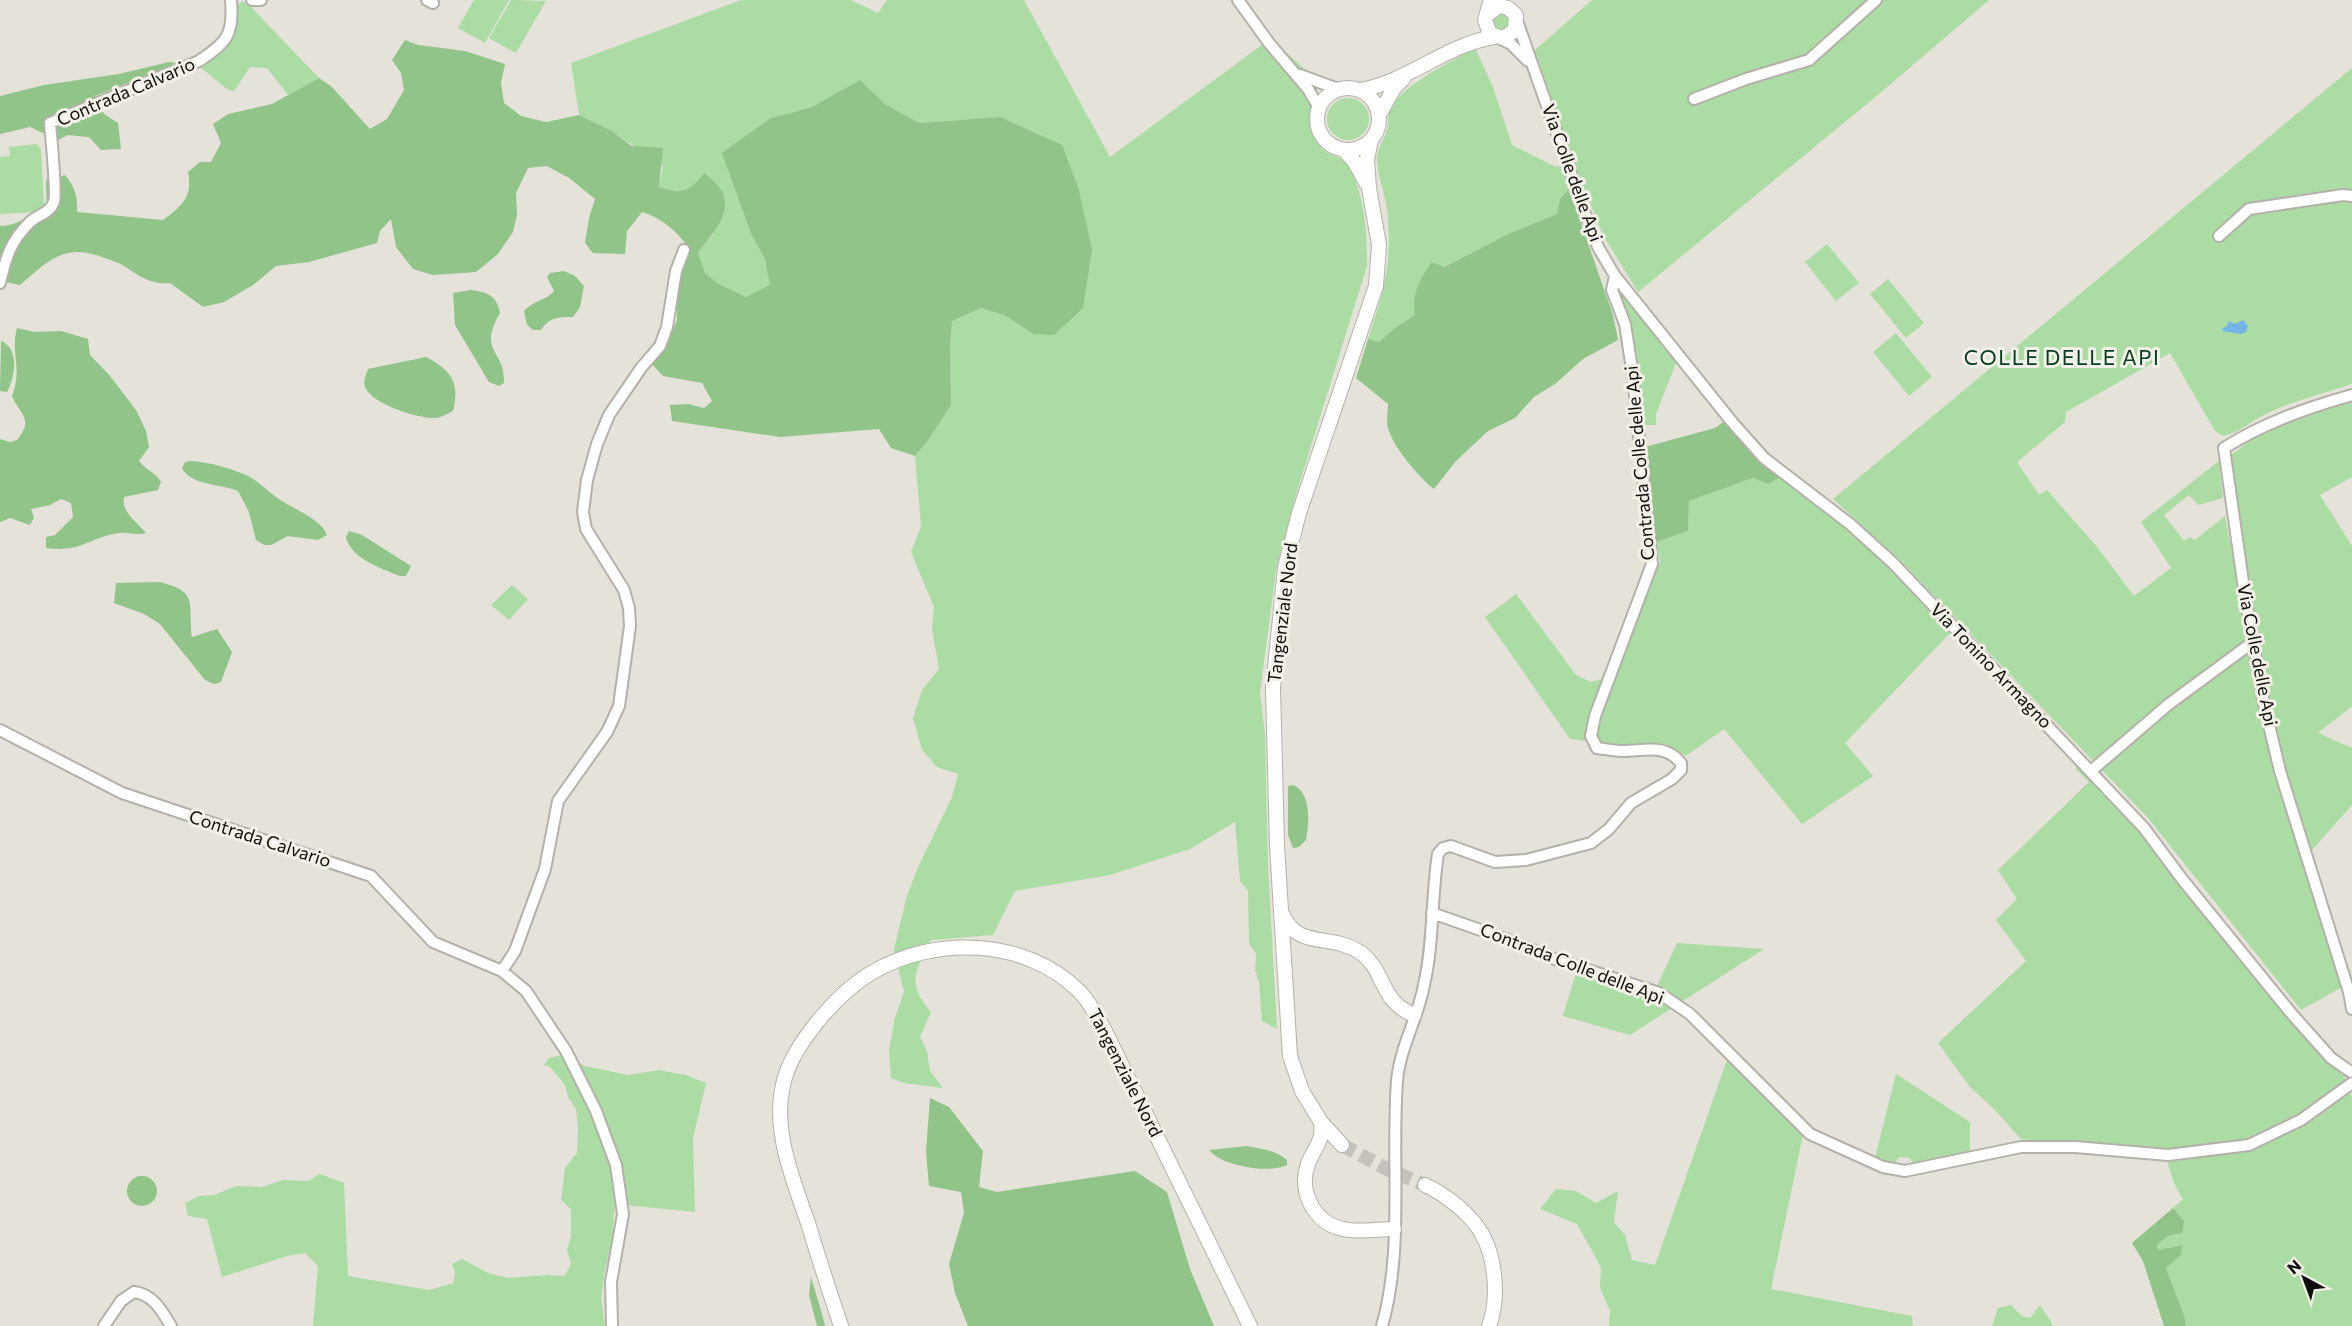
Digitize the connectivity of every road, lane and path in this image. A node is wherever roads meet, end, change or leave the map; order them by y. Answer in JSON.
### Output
{"nodes":[{"id":1,"x":231,"y":0,"type":"edge"},
{"id":2,"x":252,"y":0,"type":"edge"},
{"id":3,"x":261,"y":0,"type":"edge"},
{"id":4,"x":1238,"y":0,"type":"edge"},
{"id":5,"x":1491,"y":0,"type":"edge"},
{"id":6,"x":1876,"y":0,"type":"edge"},
{"id":7,"x":1512,"y":10,"type":"edge"},
{"id":8,"x":1486,"y":17,"type":"junction"},
{"id":9,"x":1496,"y":38,"type":"junction"},
{"id":10,"x":1458,"y":46,"type":"junction"},
{"id":11,"x":1533,"y":69,"type":"junction"},
{"id":12,"x":1297,"y":74,"type":"junction"},
{"id":13,"x":1407,"y":74,"type":"junction"},
{"id":14,"x":1338,"y":89,"type":"junction"},
{"id":15,"x":1360,"y":90,"type":"junction"},
{"id":16,"x":1694,"y":99,"type":"dead end"},
{"id":17,"x":1318,"y":108,"type":"junction"},
{"id":18,"x":1379,"y":115,"type":"junction"},
{"id":19,"x":1371,"y":140,"type":"junction"},
{"id":20,"x":1344,"y":150,"type":"junction"},
{"id":21,"x":1369,"y":188,"type":"junction"},
{"id":22,"x":2352,"y":196,"type":"edge"},
{"id":23,"x":2219,"y":236,"type":"dead end"},
{"id":24,"x":684,"y":250,"type":"dead end"},
{"id":25,"x":1615,"y":276,"type":"junction"},
{"id":26,"x":0,"y":283,"type":"edge"},
{"id":27,"x":2352,"y":395,"type":"edge"},
{"id":28,"x":2253,"y":642,"type":"junction"},
{"id":29,"x":0,"y":730,"type":"edge"},
{"id":30,"x":2091,"y":771,"type":"junction"},
{"id":31,"x":1283,"y":913,"type":"junction"},
{"id":32,"x":1431,"y":913,"type":"junction"},
{"id":33,"x":1311,"y":939,"type":"junction"},
{"id":34,"x":1284,"y":968,"type":"junction"},
{"id":35,"x":502,"y":971,"type":"junction"},
{"id":36,"x":2351,"y":992,"type":"edge"},
{"id":37,"x":2352,"y":1009,"type":"edge"},
{"id":38,"x":1414,"y":1014,"type":"junction"},
{"id":39,"x":2352,"y":1077,"type":"edge"},
{"id":40,"x":1321,"y":1122,"type":"junction"},
{"id":41,"x":1318,"y":1147,"type":"junction"},
{"id":42,"x":1425,"y":1185,"type":"tunnel mouth"},
{"id":43,"x":1394,"y":1229,"type":"junction"},
{"id":44,"x":104,"y":1326,"type":"edge"},
{"id":45,"x":171,"y":1326,"type":"edge"},
{"id":46,"x":612,"y":1326,"type":"edge"},
{"id":47,"x":841,"y":1326,"type":"edge"},
{"id":48,"x":1250,"y":1326,"type":"edge"},
{"id":49,"x":1382,"y":1326,"type":"edge"},
{"id":50,"x":1489,"y":1326,"type":"edge"}],
"edges":[{"from":1,"to":26,"type":"street","name":"Contrada Calvario"},
{"from":2,"to":3,"type":"street"},
{"from":4,"to":12,"type":"street"},
{"from":5,"to":8,"type":"main road"},
{"from":6,"to":16,"type":"street"},
{"from":7,"to":8,"type":"main road"},
{"from":7,"to":9,"type":"main road"},
{"from":7,"to":11,"type":"street","name":"Via Colle delle Api"},
{"from":8,"to":9,"type":"main road"},
{"from":8,"to":10,"type":"main road"},
{"from":9,"to":10,"type":"main road"},
{"from":9,"to":11,"type":"street","name":"Via Colle delle Api"},
{"from":10,"to":13,"type":"main road"},
{"from":11,"to":25,"type":"street","name":"Via Colle delle Api"},
{"from":12,"to":14,"type":"street"},
{"from":12,"to":17,"type":"street"},
{"from":13,"to":15,"type":"main road"},
{"from":13,"to":18,"type":"main road"},
{"from":14,"to":15,"type":"main road"},
{"from":14,"to":17,"type":"main road"},
{"from":15,"to":18,"type":"main road"},
{"from":17,"to":20,"type":"main road"},
{"from":18,"to":19,"type":"main road"},
{"from":19,"to":20,"type":"main road"},
{"from":19,"to":21,"type":"main road","name":"Tangenziale Nord"},
{"from":20,"to":21,"type":"main road","name":"Tangenziale Nord"},
{"from":21,"to":31,"type":"main road","name":"Tangenziale Nord"},
{"from":22,"to":23,"type":"street"},
{"from":24,"to":35,"type":"street"},
{"from":25,"to":30,"type":"street","name":"Via Tonino Armagno"},
{"from":25,"to":32,"type":"street","name":"Contrada Colle delle Api"},
{"from":27,"to":28,"type":"street","name":"Via Colle delle Api"},
{"from":28,"to":30,"type":"street"},
{"from":28,"to":36,"type":"street","name":"Via Colle delle Api"},
{"from":29,"to":35,"type":"street","name":"Contrada Calvario"},
{"from":30,"to":39,"type":"street","name":"Via Tonino Armagno"},
{"from":31,"to":33,"type":"main road"},
{"from":31,"to":34,"type":"main road","name":"Tangenziale Nord"},
{"from":32,"to":38,"type":"street","name":"Contrada Colle delle Api"},
{"from":32,"to":39,"type":"street","name":"Contrada Colle delle Api"},
{"from":33,"to":34,"type":"main road"},
{"from":33,"to":38,"type":"main road"},
{"from":34,"to":40,"type":"main road","name":"Tangenziale Nord"},
{"from":35,"to":46,"type":"street","name":"Contrada Calvario"},
{"from":36,"to":37,"type":"street","name":"Via Colle delle Api"},
{"from":38,"to":43,"type":"street","name":"Contrada Colle delle Api"},
{"from":40,"to":41,"type":"main road"},
{"from":40,"to":41,"type":"main road","name":"Tangenziale Nord"},
{"from":41,"to":43,"type":"main road"},
{"from":42,"to":50,"type":"main road"},
{"from":43,"to":49,"type":"street","name":"Contrada Colle delle Api"},
{"from":44,"to":45,"type":"street"},
{"from":47,"to":48,"type":"main road","name":"Tangenziale Nord"}]}
